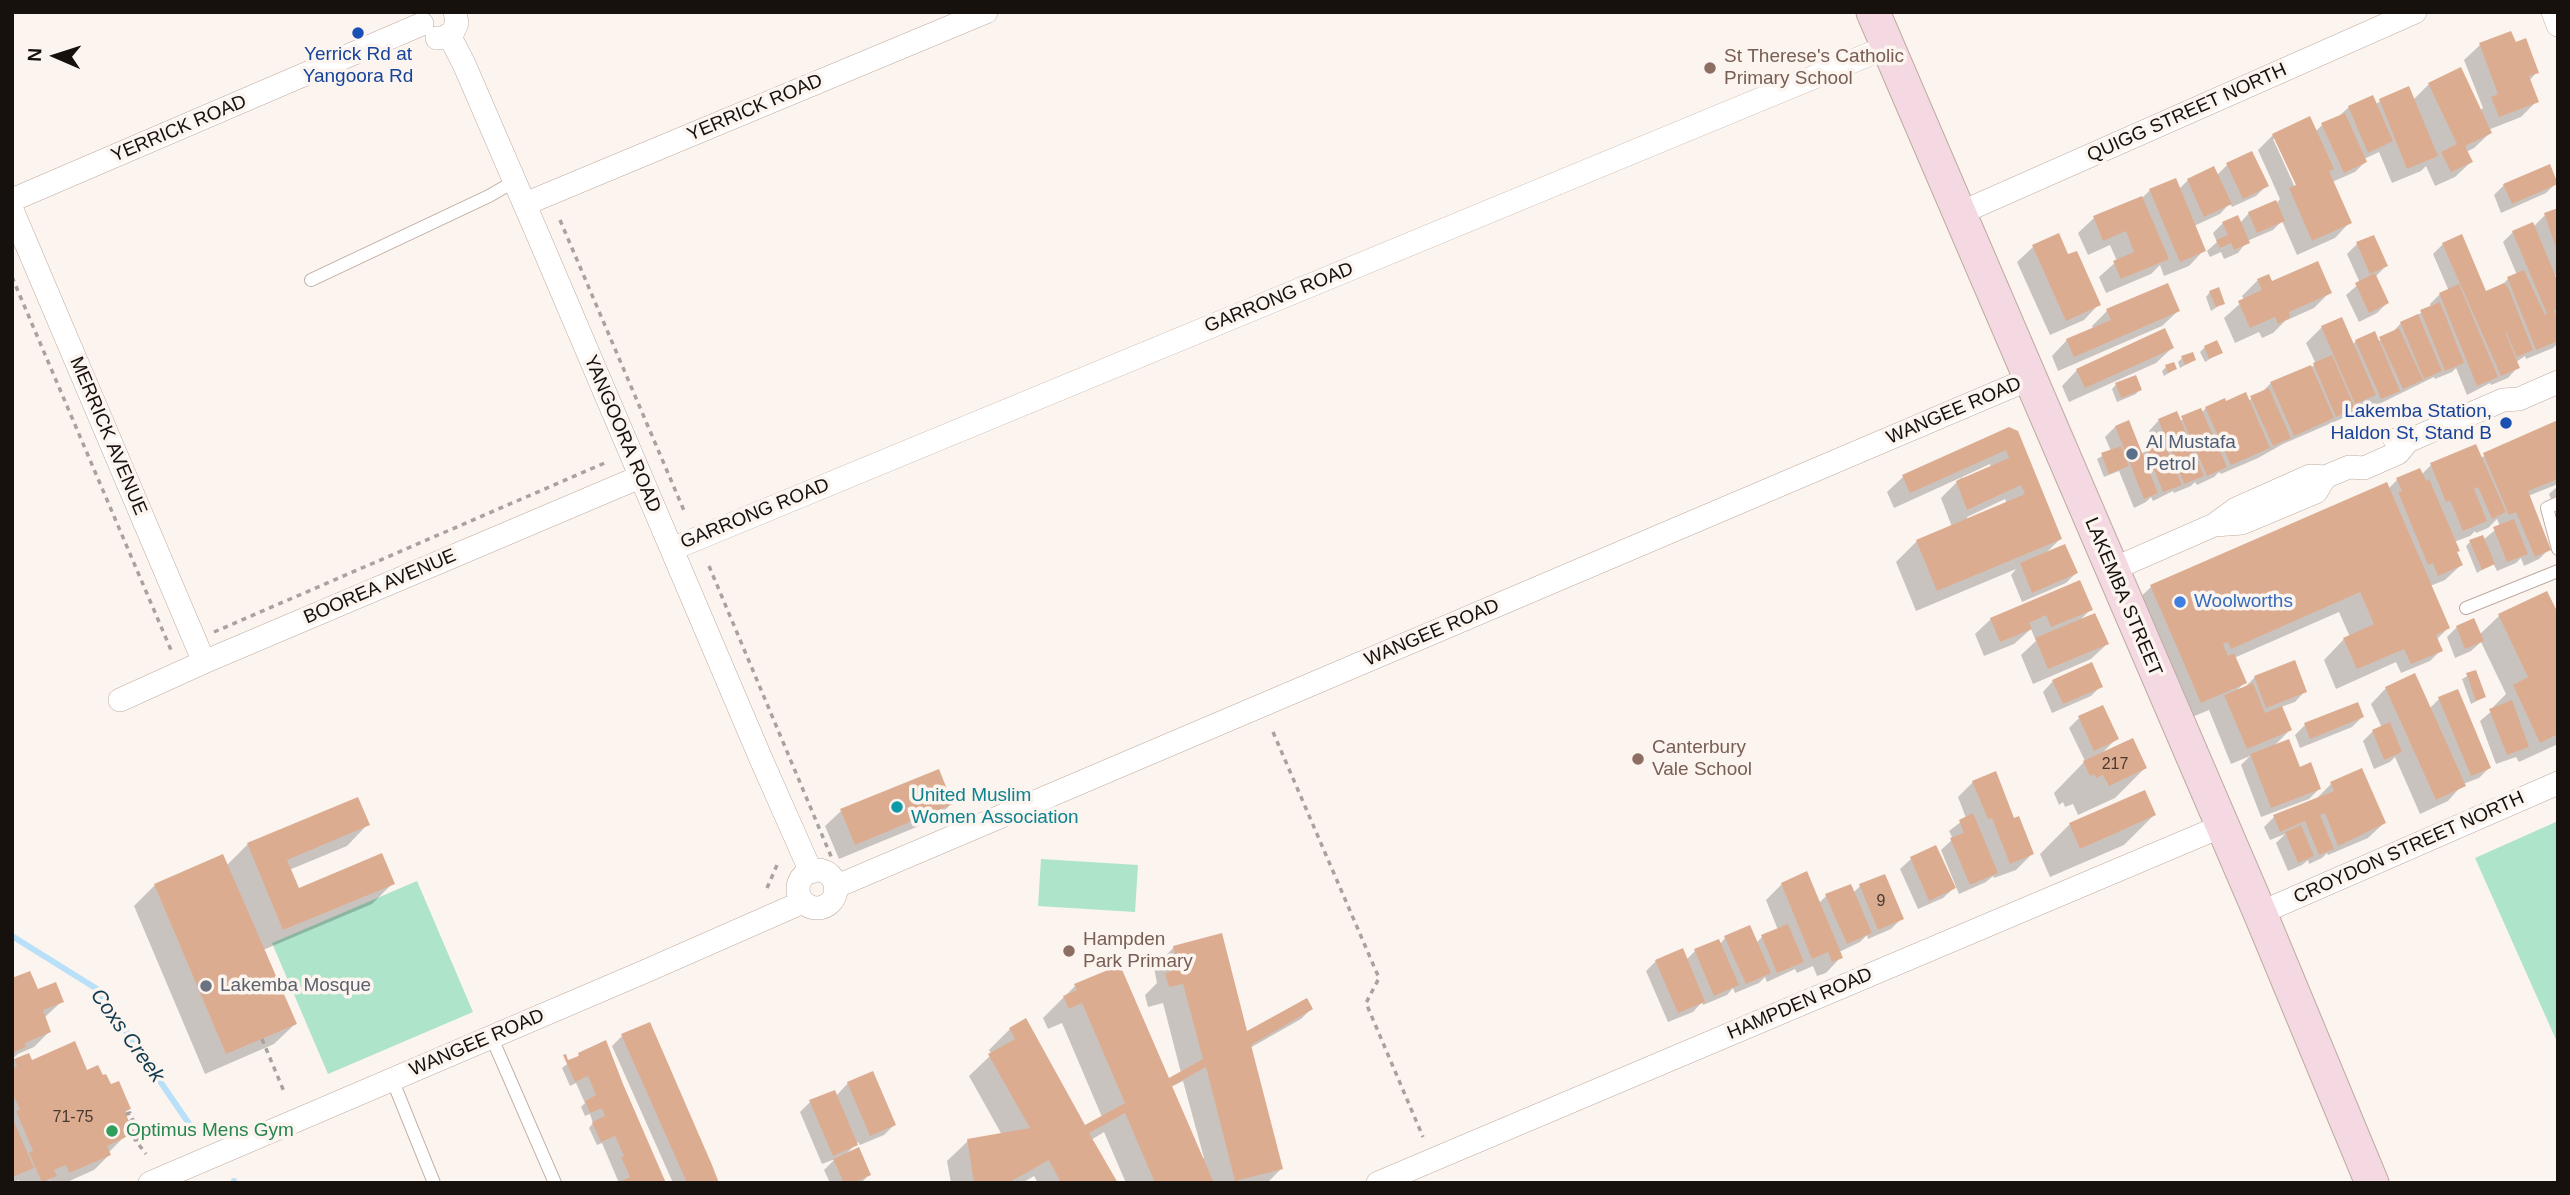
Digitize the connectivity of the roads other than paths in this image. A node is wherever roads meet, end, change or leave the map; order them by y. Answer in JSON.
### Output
{"nodes":[{"id":1,"x":455,"y":12,"type":"edge"},
{"id":2,"x":986,"y":12,"type":"edge"},
{"id":3,"x":1873,"y":12,"type":"edge"},
{"id":4,"x":2415,"y":12,"type":"edge"},
{"id":5,"x":2553,"y":12,"type":"edge"},
{"id":6,"x":423,"y":18,"type":"edge"},
{"id":7,"x":2558,"y":25,"type":"edge"},
{"id":8,"x":449,"y":35,"type":"junction"},
{"id":9,"x":1887,"y":47,"type":"junction"},
{"id":10,"x":515,"y":181,"type":"junction"},
{"id":11,"x":12,"y":200,"type":"edge"},
{"id":12,"x":525,"y":204,"type":"junction"},
{"id":13,"x":12,"y":210,"type":"edge"},
{"id":14,"x":1958,"y":214,"type":"junction"},
{"id":15,"x":311,"y":280,"type":"dead end"},
{"id":16,"x":2558,"y":369,"type":"edge"},
{"id":17,"x":2029,"y":379,"type":"junction"},
{"id":18,"x":2558,"y":382,"type":"edge"},
{"id":19,"x":2503,"y":400,"type":"junction"},
{"id":20,"x":640,"y":477,"type":"junction"},
{"id":21,"x":2558,"y":503,"type":"edge"},
{"id":22,"x":2558,"y":548,"type":"edge"},
{"id":23,"x":672,"y":549,"type":"junction"},
{"id":24,"x":2111,"y":570,"type":"junction"},
{"id":25,"x":2558,"y":571,"type":"edge"},
{"id":26,"x":2466,"y":608,"type":"dead end"},
{"id":27,"x":204,"y":662,"type":"junction"},
{"id":28,"x":120,"y":700,"type":"dead end"},
{"id":29,"x":2558,"y":783,"type":"edge"},
{"id":30,"x":2222,"y":826,"type":"junction"},
{"id":31,"x":811,"y":872,"type":"junction"},
{"id":32,"x":835,"y":887,"type":"junction"},
{"id":33,"x":803,"y":902,"type":"junction"},
{"id":34,"x":2260,"y":913,"type":"junction"},
{"id":35,"x":491,"y":1036,"type":"junction"},
{"id":36,"x":392,"y":1079,"type":"junction"},
{"id":37,"x":150,"y":1183,"type":"edge"},
{"id":38,"x":434,"y":1183,"type":"edge"},
{"id":39,"x":555,"y":1183,"type":"edge"},
{"id":40,"x":1378,"y":1183,"type":"edge"},
{"id":41,"x":2372,"y":1183,"type":"edge"}],
"edges":[{"from":1,"to":8,"type":"street"},
{"from":2,"to":12,"type":"street","name":"YERRICK ROAD"},
{"from":3,"to":9,"type":"main road","name":"LAKEMBA STREET"},
{"from":4,"to":14,"type":"street","name":"QUIGG STREET NORTH"},
{"from":5,"to":7,"type":"street"},
{"from":6,"to":8,"type":"street"},
{"from":6,"to":11,"type":"street","name":"YERRICK ROAD"},
{"from":8,"to":10,"type":"street","name":"YANGOORA ROAD"},
{"from":9,"to":14,"type":"main road","name":"LAKEMBA STREET"},
{"from":9,"to":23,"type":"street","name":"GARRONG ROAD"},
{"from":10,"to":12,"type":"street","name":"YANGOORA ROAD"},
{"from":10,"to":15,"type":"lane"},
{"from":12,"to":20,"type":"street","name":"YANGOORA ROAD"},
{"from":13,"to":27,"type":"street","name":"MERRICK AVENUE"},
{"from":14,"to":17,"type":"main road","name":"LAKEMBA STREET"},
{"from":16,"to":19,"type":"street"},
{"from":17,"to":24,"type":"main road","name":"LAKEMBA STREET"},
{"from":17,"to":32,"type":"street","name":"WANGEE ROAD"},
{"from":18,"to":19,"type":"street"},
{"from":19,"to":24,"type":"street"},
{"from":20,"to":23,"type":"street","name":"YANGOORA ROAD"},
{"from":20,"to":27,"type":"street","name":"BOOREA AVENUE"},
{"from":21,"to":22,"type":"lane"},
{"from":23,"to":31,"type":"street","name":"YANGOORA ROAD"},
{"from":24,"to":30,"type":"main road","name":"LAKEMBA STREET"},
{"from":25,"to":26,"type":"lane"},
{"from":27,"to":28,"type":"street","name":"BOOREA AVENUE"},
{"from":29,"to":34,"type":"street","name":"CROYDON STREET NORTH"},
{"from":30,"to":34,"type":"main road","name":"LAKEMBA STREET"},
{"from":30,"to":40,"type":"street","name":"HAMPDEN ROAD"},
{"from":31,"to":32,"type":"street"},
{"from":31,"to":33,"type":"street"},
{"from":32,"to":33,"type":"street"},
{"from":33,"to":35,"type":"street","name":"WANGEE ROAD"},
{"from":34,"to":41,"type":"main road","name":"LAKEMBA STREET"},
{"from":35,"to":36,"type":"street","name":"WANGEE ROAD"},
{"from":35,"to":39,"type":"lane"},
{"from":36,"to":37,"type":"street","name":"WANGEE ROAD"},
{"from":36,"to":38,"type":"lane"}]}
